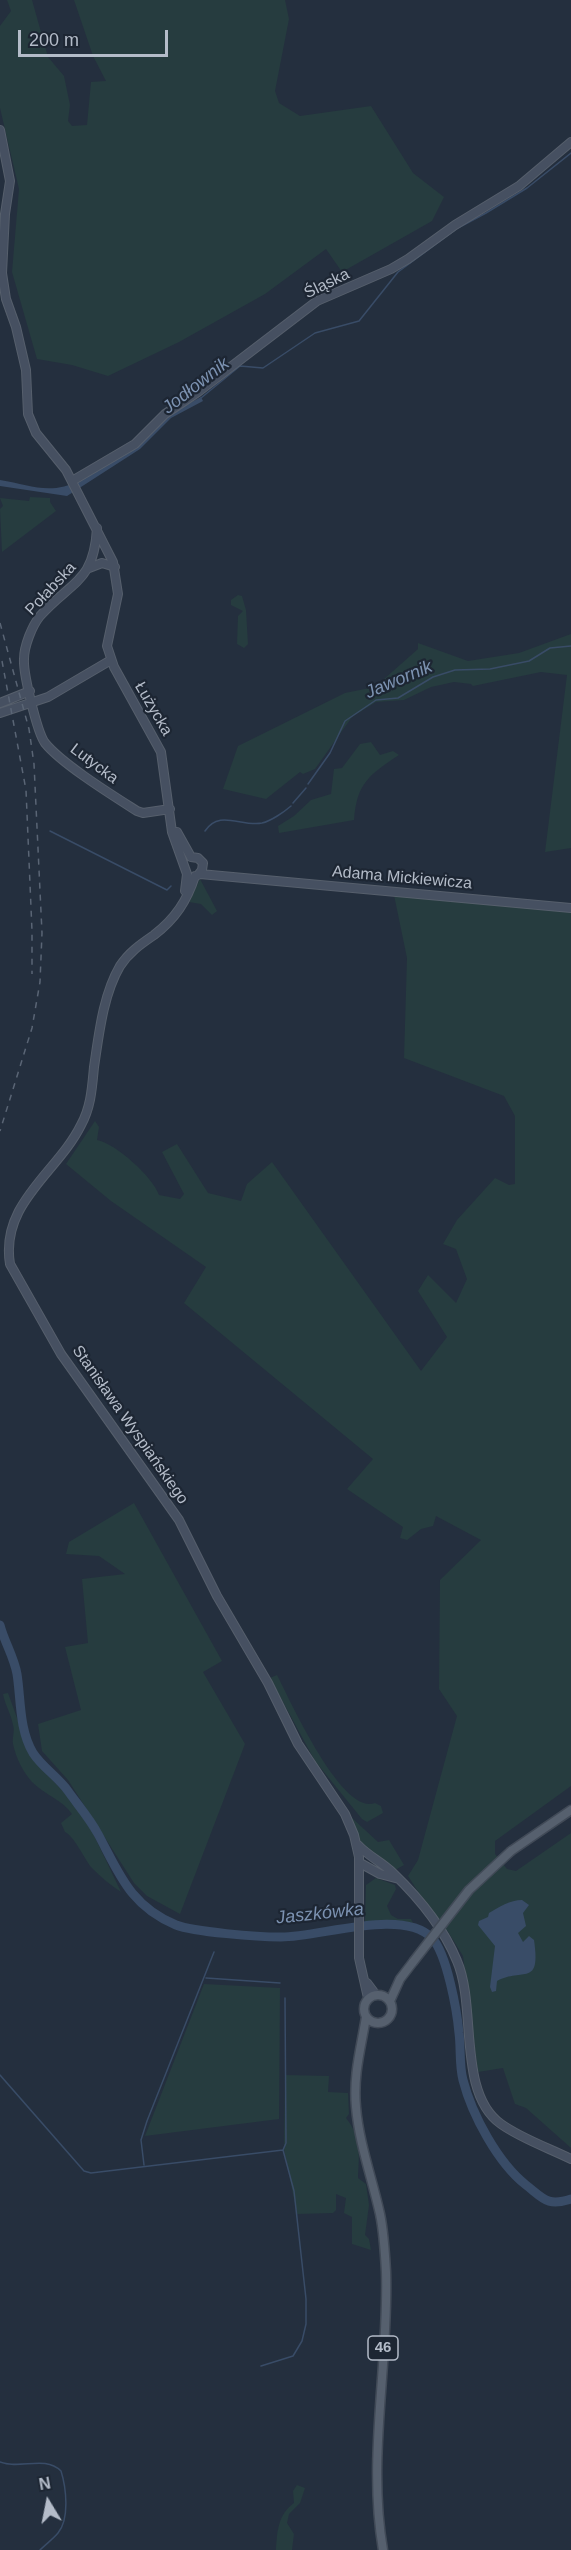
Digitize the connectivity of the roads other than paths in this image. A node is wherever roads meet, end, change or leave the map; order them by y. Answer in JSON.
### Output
{"nodes":[{"id":1,"x":0,"y":130,"type":"edge"},
{"id":2,"x":571,"y":142,"type":"edge"},
{"id":3,"x":76,"y":488,"type":"junction"},
{"id":4,"x":97,"y":528,"type":"junction"},
{"id":5,"x":115,"y":567,"type":"junction"},
{"id":6,"x":89,"y":568,"type":"junction"},
{"id":7,"x":107,"y":646,"type":"junction"},
{"id":8,"x":111,"y":660,"type":"junction"},
{"id":9,"x":98,"y":668,"type":"junction"},
{"id":10,"x":30,"y":691,"type":"junction"},
{"id":11,"x":32,"y":701,"type":"junction"},
{"id":12,"x":0,"y":703,"type":"edge"},
{"id":13,"x":0,"y":713,"type":"edge"},
{"id":14,"x":171,"y":813,"type":"junction"},
{"id":15,"x":191,"y":857,"type":"junction"},
{"id":16,"x":184,"y":864,"type":"junction"},
{"id":17,"x":196,"y":873,"type":"junction"},
{"id":18,"x":571,"y":908,"type":"edge"},
{"id":19,"x":571,"y":1810,"type":"edge"},
{"id":20,"x":357,"y":1844,"type":"junction"},
{"id":21,"x":374,"y":1860,"type":"junction"},
{"id":22,"x":360,"y":1863,"type":"junction"},
{"id":23,"x":380,"y":1874,"type":"junction"},
{"id":24,"x":399,"y":1879,"type":"junction"},
{"id":25,"x":360,"y":1889,"type":"junction"},
{"id":26,"x":400,"y":1979,"type":"junction"},
{"id":27,"x":375,"y":1996,"type":"junction"},
{"id":28,"x":390,"y":2001,"type":"junction"},
{"id":29,"x":370,"y":2020,"type":"junction"},
{"id":30,"x":571,"y":2159,"type":"edge"},
{"id":31,"x":383,"y":2550,"type":"edge"}],
"edges":[{"from":1,"to":3,"type":"main road"},
{"from":2,"to":3,"type":"main road","name":"Śląska"},
{"from":3,"to":4,"type":"main road"},
{"from":4,"to":5,"type":"main road"},
{"from":4,"to":6,"type":"main road","name":"Połabska"},
{"from":5,"to":6,"type":"main road"},
{"from":5,"to":7,"type":"main road"},
{"from":6,"to":10,"type":"main road","name":"Połabska"},
{"from":7,"to":8,"type":"main road","name":"Łużycka"},
{"from":7,"to":9,"type":"main road"},
{"from":8,"to":9,"type":"main road"},
{"from":8,"to":14,"type":"main road","name":"Łużycka"},
{"from":9,"to":11,"type":"main road"},
{"from":10,"to":11,"type":"main road","name":"Połabska"},
{"from":10,"to":12,"type":"main road"},
{"from":11,"to":13,"type":"main road"},
{"from":11,"to":14,"type":"main road","name":"Lutycka"},
{"from":14,"to":15,"type":"main road","name":"Łużycka"},
{"from":14,"to":16,"type":"main road","name":"Łużycka"},
{"from":15,"to":16,"type":"main road"},
{"from":15,"to":17,"type":"main road"},
{"from":16,"to":17,"type":"main road","name":"Łużycka"},
{"from":17,"to":18,"type":"main road","name":"Adama Mickiewicza"},
{"from":17,"to":20,"type":"main road","name":"Stanisława Wyspiańskiego"},
{"from":19,"to":26,"type":"main road","bridge":true},
{"from":20,"to":21,"type":"main road"},
{"from":20,"to":22,"type":"main road","name":"Stanisława Wyspiańskiego"},
{"from":21,"to":22,"type":"main road"},
{"from":21,"to":24,"type":"main road"},
{"from":22,"to":23,"type":"main road"},
{"from":22,"to":25,"type":"main road","name":"Stanisława Wyspiańskiego"},
{"from":23,"to":24,"type":"main road"},
{"from":23,"to":25,"type":"main road"},
{"from":24,"to":30,"type":"main road"},
{"from":25,"to":27,"type":"main road","name":"Stanisława Wyspiańskiego"},
{"from":26,"to":27,"type":"main road"},
{"from":26,"to":28,"type":"main road"},
{"from":27,"to":28,"type":"main road"},
{"from":27,"to":29,"type":"main road","number":"46"},
{"from":28,"to":29,"type":"main road"},
{"from":29,"to":31,"type":"main road","number":"46"}]}
